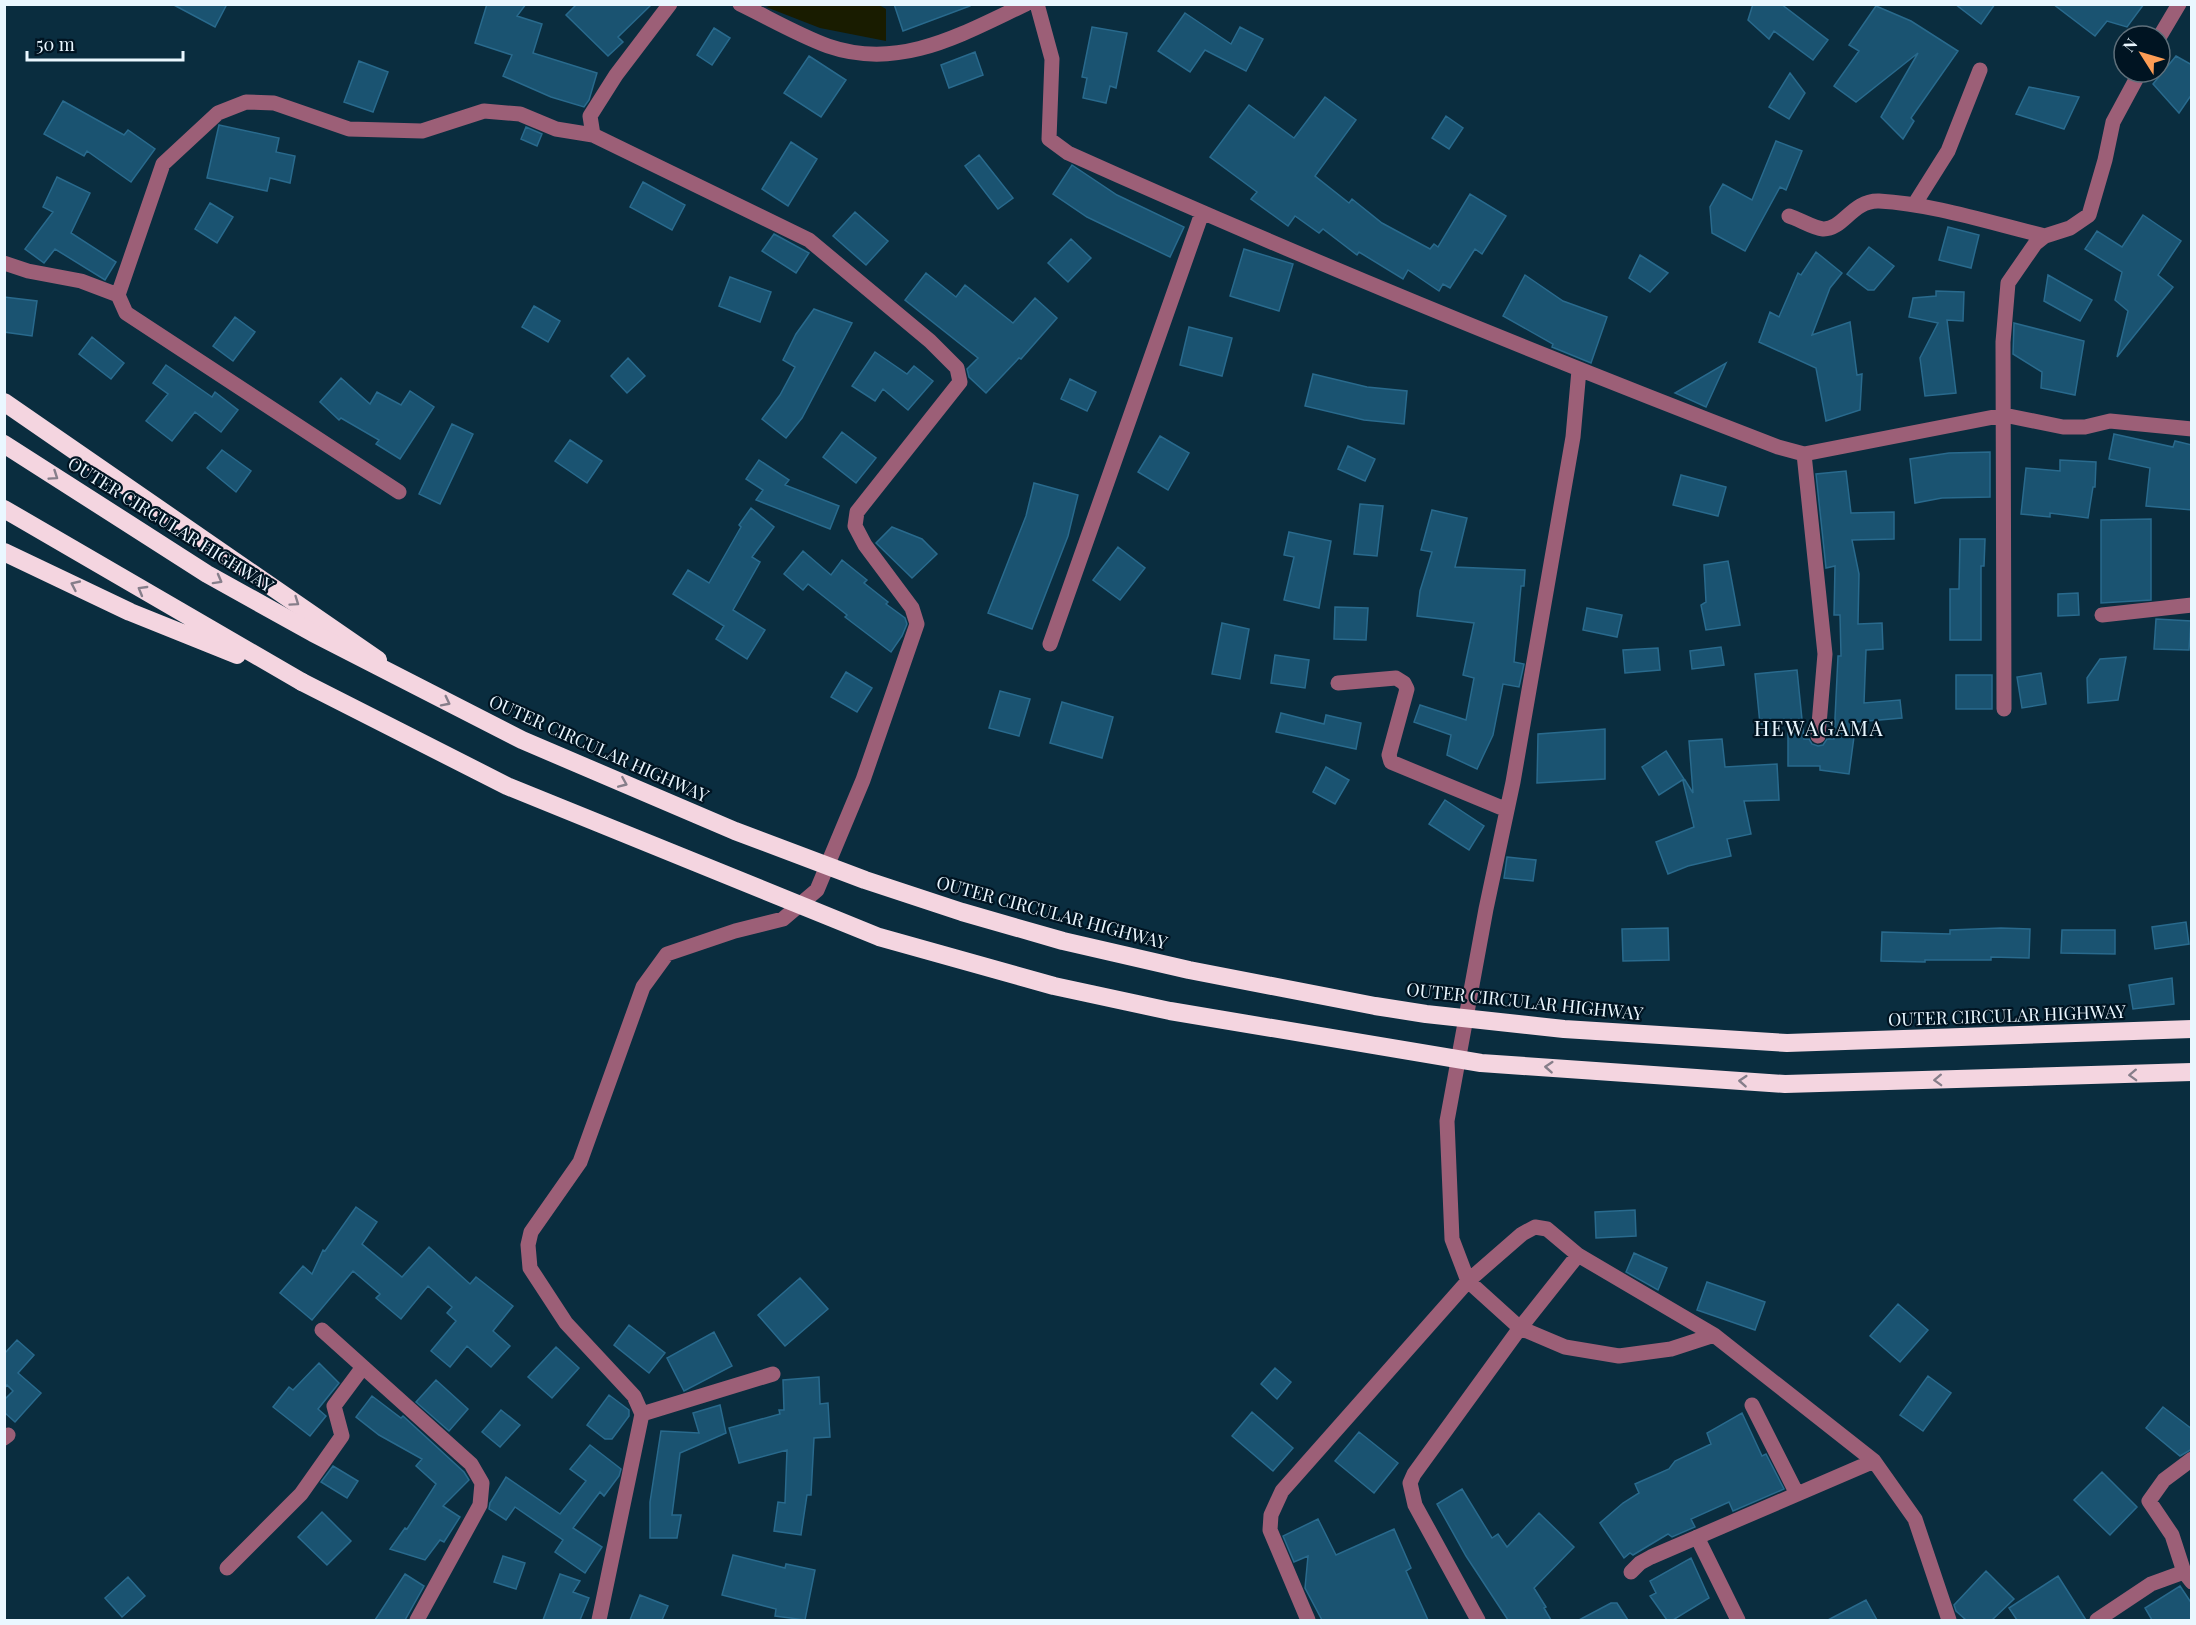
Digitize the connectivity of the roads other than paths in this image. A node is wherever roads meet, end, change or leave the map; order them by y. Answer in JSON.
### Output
{"nodes":[{"id":1,"x":670,"y":4,"type":"edge"},
{"id":2,"x":740,"y":4,"type":"edge"},
{"id":3,"x":1026,"y":4,"type":"edge"},
{"id":4,"x":1037,"y":4,"type":"edge"},
{"id":5,"x":2179,"y":4,"type":"edge"},
{"id":6,"x":2167,"y":24,"type":"edge"},
{"id":7,"x":1980,"y":70,"type":"dead end"},
{"id":8,"x":2134,"y":84,"type":"edge"},
{"id":9,"x":593,"y":135,"type":"junction"},
{"id":10,"x":1914,"y":205,"type":"junction"},
{"id":11,"x":1202,"y":213,"type":"junction"},
{"id":12,"x":1789,"y":216,"type":"dead end"},
{"id":13,"x":2045,"y":236,"type":"junction"},
{"id":14,"x":4,"y":263,"type":"edge"},
{"id":15,"x":118,"y":295,"type":"junction"},
{"id":16,"x":1579,"y":370,"type":"junction"},
{"id":17,"x":4,"y":402,"type":"edge"},
{"id":18,"x":2004,"y":415,"type":"junction"},
{"id":19,"x":2192,"y":429,"type":"edge"},
{"id":20,"x":4,"y":444,"type":"edge"},
{"id":21,"x":1804,"y":454,"type":"junction"},
{"id":22,"x":399,"y":492,"type":"dead end"},
{"id":23,"x":4,"y":509,"type":"edge"},
{"id":24,"x":4,"y":552,"type":"edge"},
{"id":25,"x":2192,"y":605,"type":"edge"},
{"id":26,"x":2102,"y":615,"type":"dead end"},
{"id":27,"x":1050,"y":644,"type":"dead end"},
{"id":28,"x":302,"y":682,"type":"junction"},
{"id":29,"x":1338,"y":683,"type":"dead end"},
{"id":30,"x":421,"y":689,"type":"junction"},
{"id":31,"x":2004,"y":709,"type":"dead end"},
{"id":32,"x":1818,"y":736,"type":"dead end"},
{"id":33,"x":1507,"y":810,"type":"junction"},
{"id":34,"x":2192,"y":1029,"type":"edge"},
{"id":35,"x":2192,"y":1072,"type":"edge"},
{"id":36,"x":1578,"y":1255,"type":"junction"},
{"id":37,"x":1468,"y":1281,"type":"junction"},
{"id":38,"x":1520,"y":1329,"type":"junction"},
{"id":39,"x":322,"y":1330,"type":"dead end"},
{"id":40,"x":1714,"y":1335,"type":"junction"},
{"id":41,"x":363,"y":1367,"type":"junction"},
{"id":42,"x":773,"y":1374,"type":"dead end"},
{"id":43,"x":1752,"y":1405,"type":"dead end"},
{"id":44,"x":642,"y":1414,"type":"junction"},
{"id":45,"x":2192,"y":1459,"type":"edge"},
{"id":46,"x":1874,"y":1461,"type":"junction"},
{"id":47,"x":1797,"y":1494,"type":"junction"},
{"id":48,"x":1697,"y":1537,"type":"junction"},
{"id":49,"x":227,"y":1568,"type":"dead end"},
{"id":50,"x":1631,"y":1572,"type":"dead end"},
{"id":51,"x":2188,"y":1577,"type":"edge"},
{"id":52,"x":417,"y":1620,"type":"edge"},
{"id":53,"x":599,"y":1620,"type":"edge"},
{"id":54,"x":1308,"y":1620,"type":"edge"},
{"id":55,"x":1479,"y":1620,"type":"edge"},
{"id":56,"x":1737,"y":1620,"type":"edge"},
{"id":57,"x":1949,"y":1620,"type":"edge"},
{"id":58,"x":2097,"y":1620,"type":"edge"}],
"edges":[{"from":1,"to":9,"type":"street"},
{"from":2,"to":3,"type":"street"},
{"from":4,"to":11,"type":"street"},
{"from":5,"to":6,"type":"street"},
{"from":7,"to":10,"type":"street"},
{"from":8,"to":13,"type":"street"},
{"from":9,"to":15,"type":"street"},
{"from":9,"to":44,"type":"street"},
{"from":10,"to":12,"type":"street"},
{"from":10,"to":13,"type":"street"},
{"from":11,"to":16,"type":"street"},
{"from":11,"to":27,"type":"street"},
{"from":13,"to":18,"type":"street"},
{"from":14,"to":15,"type":"street"},
{"from":15,"to":22,"type":"street"},
{"from":16,"to":21,"type":"street"},
{"from":16,"to":33,"type":"street"},
{"from":17,"to":30,"type":"highway","one_way":true},
{"from":18,"to":19,"type":"street"},
{"from":18,"to":21,"type":"street"},
{"from":18,"to":31,"type":"street"},
{"from":20,"to":30,"type":"highway","name":"OUTER CIRCULAR HIGHWAY","one_way":true,"bridge":true},
{"from":21,"to":32,"type":"street"},
{"from":28,"to":23,"type":"highway","one_way":true},
{"from":28,"to":24,"type":"highway","one_way":true},
{"from":25,"to":26,"type":"street"},
{"from":35,"to":28,"type":"highway","one_way":true,"bridge":true},
{"from":29,"to":33,"type":"street"},
{"from":30,"to":34,"type":"highway","name":"OUTER CIRCULAR HIGHWAY","one_way":true,"bridge":true},
{"from":33,"to":37,"type":"street"},
{"from":36,"to":37,"type":"street"},
{"from":36,"to":38,"type":"street"},
{"from":36,"to":40,"type":"street"},
{"from":37,"to":38,"type":"street"},
{"from":37,"to":54,"type":"street"},
{"from":38,"to":40,"type":"street"},
{"from":38,"to":55,"type":"street"},
{"from":39,"to":41,"type":"street"},
{"from":40,"to":46,"type":"street"},
{"from":41,"to":49,"type":"street"},
{"from":41,"to":52,"type":"street"},
{"from":42,"to":44,"type":"street"},
{"from":43,"to":47,"type":"street"},
{"from":44,"to":53,"type":"street"},
{"from":45,"to":51,"type":"street"},
{"from":46,"to":47,"type":"street"},
{"from":46,"to":57,"type":"street"},
{"from":47,"to":48,"type":"street"},
{"from":48,"to":50,"type":"street"},
{"from":48,"to":56,"type":"street"},
{"from":51,"to":58,"type":"street"}]}
